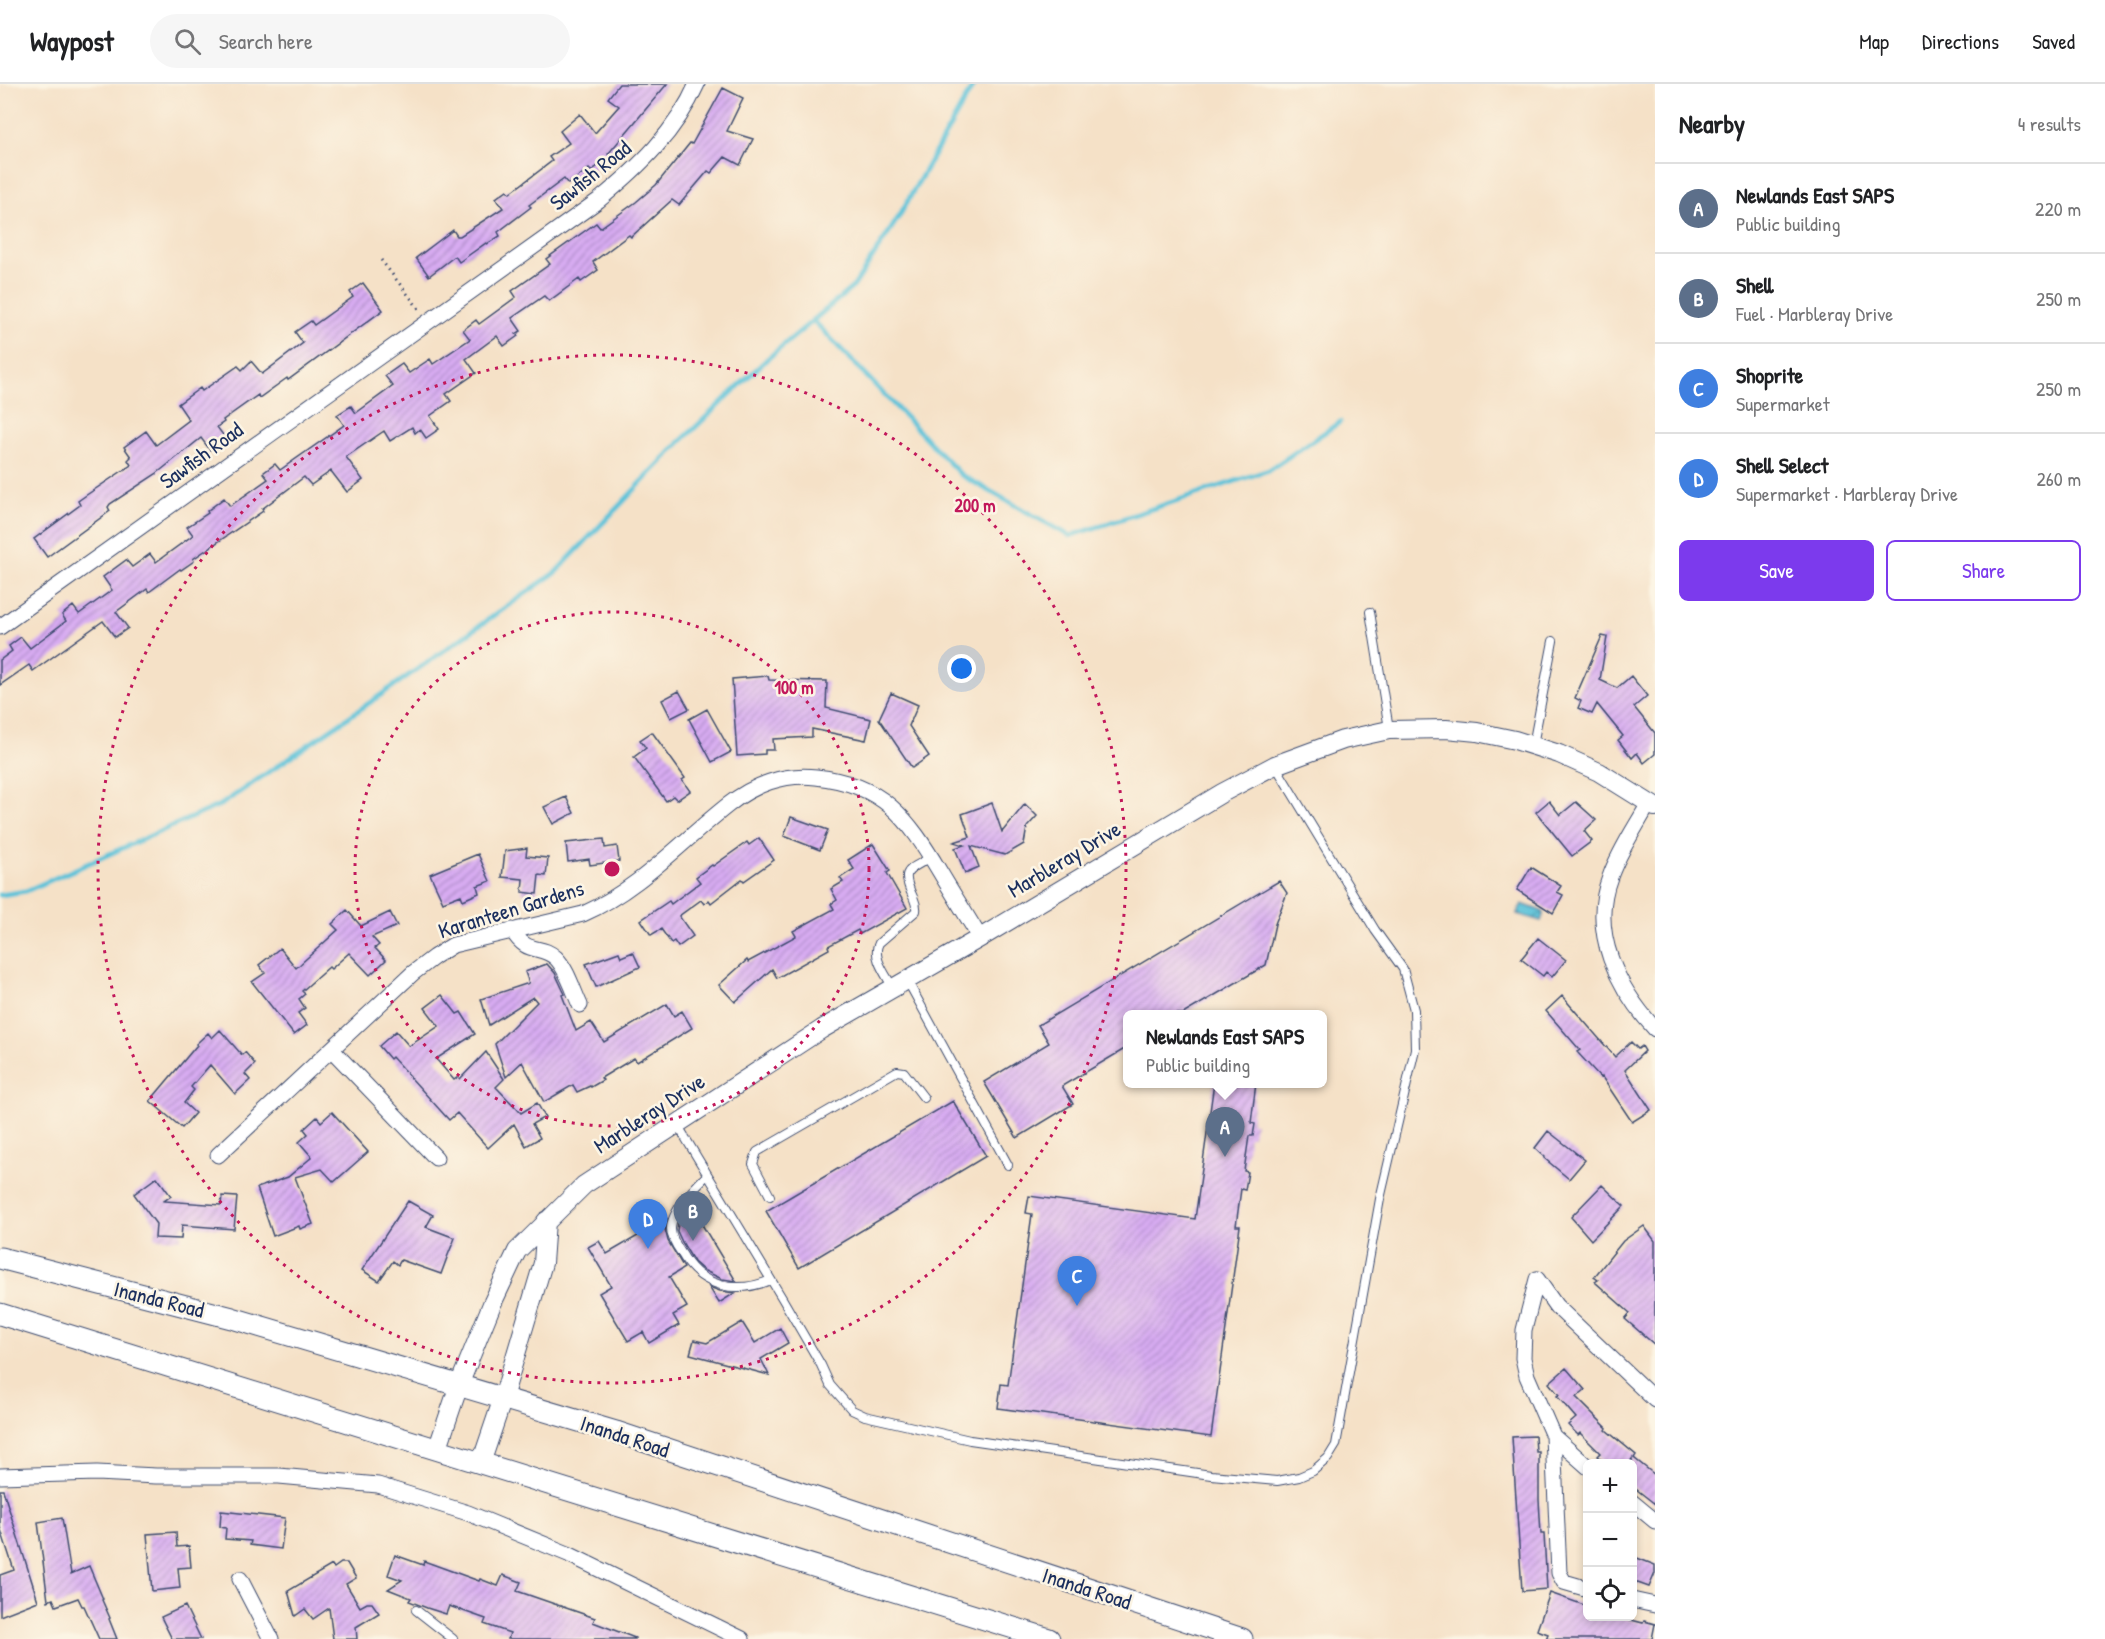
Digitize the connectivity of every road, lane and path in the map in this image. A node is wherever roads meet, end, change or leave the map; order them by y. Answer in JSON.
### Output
{"nodes":[{"id":1,"x":697,"y":84,"type":"edge"},
{"id":2,"x":381,"y":260,"type":"dead end"},
{"id":3,"x":428,"y":320,"type":"junction"},
{"id":4,"x":1370,"y":612,"type":"dead end"},
{"id":5,"x":0,"y":627,"type":"edge"},
{"id":6,"x":1553,"y":641,"type":"dead end"},
{"id":7,"x":1389,"y":730,"type":"junction"},
{"id":8,"x":1533,"y":745,"type":"junction"},
{"id":9,"x":1275,"y":765,"type":"junction"},
{"id":10,"x":1652,"y":805,"type":"edge"},
{"id":11,"x":931,"y":857,"type":"junction"},
{"id":12,"x":512,"y":930,"type":"junction"},
{"id":13,"x":980,"y":938,"type":"junction"},
{"id":14,"x":900,"y":984,"type":"junction"},
{"id":15,"x":580,"y":1005,"type":"dead end"},
{"id":16,"x":1655,"y":1029,"type":"edge"},
{"id":17,"x":332,"y":1050,"type":"junction"},
{"id":18,"x":924,"y":1098,"type":"dead end"},
{"id":19,"x":676,"y":1124,"type":"junction"},
{"id":20,"x":218,"y":1155,"type":"dead end"},
{"id":21,"x":436,"y":1158,"type":"dead end"},
{"id":22,"x":1008,"y":1165,"type":"dead end"},
{"id":23,"x":706,"y":1175,"type":"junction"},
{"id":24,"x":770,"y":1196,"type":"dead end"},
{"id":25,"x":546,"y":1221,"type":"junction"},
{"id":26,"x":0,"y":1258,"type":"edge"},
{"id":27,"x":771,"y":1280,"type":"junction"},
{"id":28,"x":0,"y":1314,"type":"edge"},
{"id":29,"x":459,"y":1385,"type":"junction"},
{"id":30,"x":503,"y":1398,"type":"junction"},
{"id":31,"x":1655,"y":1400,"type":"edge"},
{"id":32,"x":1552,"y":1436,"type":"junction"},
{"id":33,"x":437,"y":1450,"type":"junction"},
{"id":34,"x":481,"y":1463,"type":"junction"},
{"id":35,"x":1583,"y":1463,"type":"edge"},
{"id":36,"x":0,"y":1476,"type":"edge"},
{"id":37,"x":1637,"y":1506,"type":"edge"},
{"id":38,"x":1655,"y":1521,"type":"edge"},
{"id":39,"x":240,"y":1579,"type":"dead end"},
{"id":40,"x":1583,"y":1588,"type":"edge"},
{"id":41,"x":1637,"y":1601,"type":"edge"},
{"id":42,"x":1655,"y":1605,"type":"edge"},
{"id":43,"x":416,"y":1610,"type":"dead end"},
{"id":44,"x":271,"y":1639,"type":"edge"},
{"id":45,"x":453,"y":1639,"type":"edge"},
{"id":46,"x":742,"y":1639,"type":"edge"},
{"id":47,"x":1049,"y":1639,"type":"edge"},
{"id":48,"x":1242,"y":1639,"type":"edge"}],
"edges":[{"from":1,"to":3,"type":"street","name":"Sawfish Road"},
{"from":2,"to":3,"type":"path"},
{"from":3,"to":5,"type":"street","name":"Sawfish Road"},
{"from":4,"to":7,"type":"lane"},
{"from":6,"to":8,"type":"lane"},
{"from":7,"to":8,"type":"street","name":"Marbleray Drive"},
{"from":7,"to":9,"type":"street","name":"Marbleray Drive"},
{"from":8,"to":10,"type":"street","name":"Marbleray Drive"},
{"from":9,"to":13,"type":"street","name":"Marbleray Drive"},
{"from":9,"to":27,"type":"lane"},
{"from":10,"to":16,"type":"street"},
{"from":11,"to":12,"type":"street","name":"Karanteen Gardens"},
{"from":11,"to":13,"type":"street","name":"Karanteen Gardens"},
{"from":11,"to":14,"type":"lane"},
{"from":12,"to":15,"type":"street"},
{"from":12,"to":17,"type":"street","name":"Karanteen Gardens"},
{"from":13,"to":14,"type":"street","name":"Marbleray Drive"},
{"from":14,"to":19,"type":"street","name":"Marbleray Drive"},
{"from":14,"to":22,"type":"lane"},
{"from":17,"to":20,"type":"street","name":"Karanteen Gardens"},
{"from":17,"to":21,"type":"street"},
{"from":18,"to":24,"type":"lane"},
{"from":19,"to":23,"type":"lane"},
{"from":19,"to":25,"type":"street","name":"Marbleray Drive"},
{"from":23,"to":27,"type":"lane"},
{"from":23,"to":27,"type":"lane"},
{"from":25,"to":29,"type":"street","name":"Marbleray Drive"},
{"from":25,"to":30,"type":"street"},
{"from":26,"to":29,"type":"main road","name":"Inanda Road"},
{"from":28,"to":33,"type":"main road"},
{"from":29,"to":30,"type":"main road","name":"Inanda Road"},
{"from":29,"to":33,"type":"street","name":"Marbleray Drive"},
{"from":30,"to":34,"type":"street"},
{"from":30,"to":48,"type":"main road","name":"Inanda Road"},
{"from":31,"to":32,"type":"street"},
{"from":32,"to":35,"type":"street"},
{"from":32,"to":40,"type":"street"},
{"from":33,"to":34,"type":"main road"},
{"from":34,"to":47,"type":"main road"},
{"from":36,"to":46,"type":"street"},
{"from":37,"to":38,"type":"street"},
{"from":39,"to":44,"type":"street"},
{"from":41,"to":42,"type":"street"},
{"from":43,"to":45,"type":"lane"}]}
